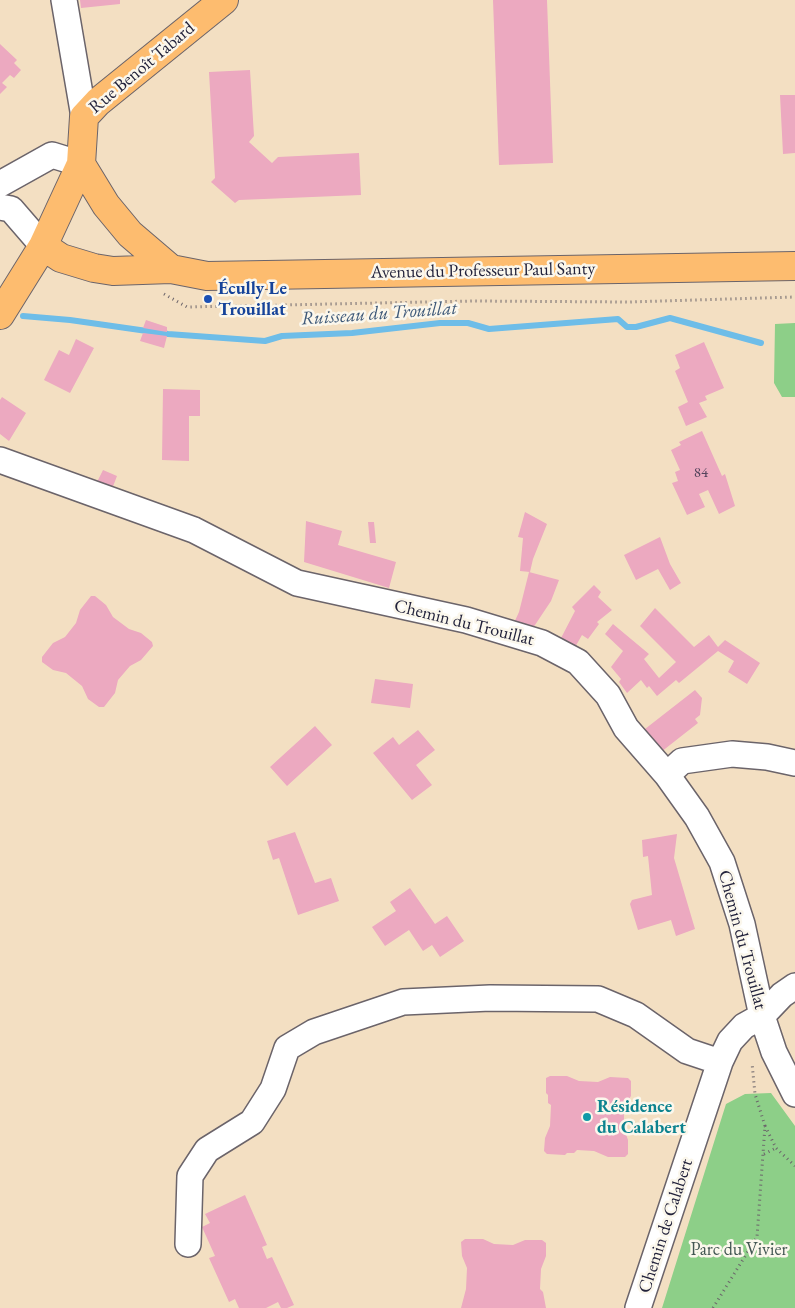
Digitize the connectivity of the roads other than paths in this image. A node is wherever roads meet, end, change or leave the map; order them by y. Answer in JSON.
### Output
{"nodes":[{"id":1,"x":64,"y":0,"type":"edge"},
{"id":2,"x":224,"y":0,"type":"edge"},
{"id":3,"x":84,"y":117,"type":"junction"},
{"id":4,"x":81,"y":164,"type":"junction"},
{"id":5,"x":0,"y":184,"type":"edge"},
{"id":6,"x":0,"y":207,"type":"edge"},
{"id":7,"x":43,"y":246,"type":"junction"},
{"id":8,"x":795,"y":266,"type":"edge"},
{"id":9,"x":165,"y":281,"type":"junction"},
{"id":10,"x":0,"y":315,"type":"edge"},
{"id":11,"x":0,"y":460,"type":"edge"},
{"id":12,"x":795,"y":763,"type":"edge"},
{"id":13,"x":667,"y":776,"type":"junction"},
{"id":14,"x":795,"y":986,"type":"edge"},
{"id":15,"x":762,"y":1016,"type":"junction"},
{"id":16,"x":720,"y":1062,"type":"junction"},
{"id":17,"x":795,"y":1094,"type":"edge"},
{"id":18,"x":188,"y":1244,"type":"dead end"},
{"id":19,"x":638,"y":1308,"type":"edge"}],
"edges":[{"from":1,"to":3,"type":"street"},
{"from":2,"to":3,"type":"main road","name":"Rue Benoît Tabard"},
{"from":3,"to":4,"type":"main road"},
{"from":4,"to":5,"type":"street"},
{"from":4,"to":7,"type":"main road"},
{"from":4,"to":9,"type":"main road","name":"Avenue du Professeur Paul Santy"},
{"from":6,"to":7,"type":"street"},
{"from":7,"to":9,"type":"main road","name":"Avenue du Professeur Paul Santy"},
{"from":7,"to":10,"type":"main road"},
{"from":8,"to":9,"type":"main road","name":"Avenue du Professeur Paul Santy"},
{"from":11,"to":13,"type":"street","name":"Chemin du Trouillat"},
{"from":12,"to":13,"type":"street"},
{"from":13,"to":15,"type":"street","name":"Chemin du Trouillat"},
{"from":14,"to":15,"type":"street","name":"Chemin de Calabert"},
{"from":15,"to":16,"type":"street","name":"Chemin de Calabert"},
{"from":15,"to":17,"type":"street","name":"Chemin du Trouillat"},
{"from":16,"to":18,"type":"street"},
{"from":16,"to":19,"type":"street","name":"Chemin de Calabert"}]}
